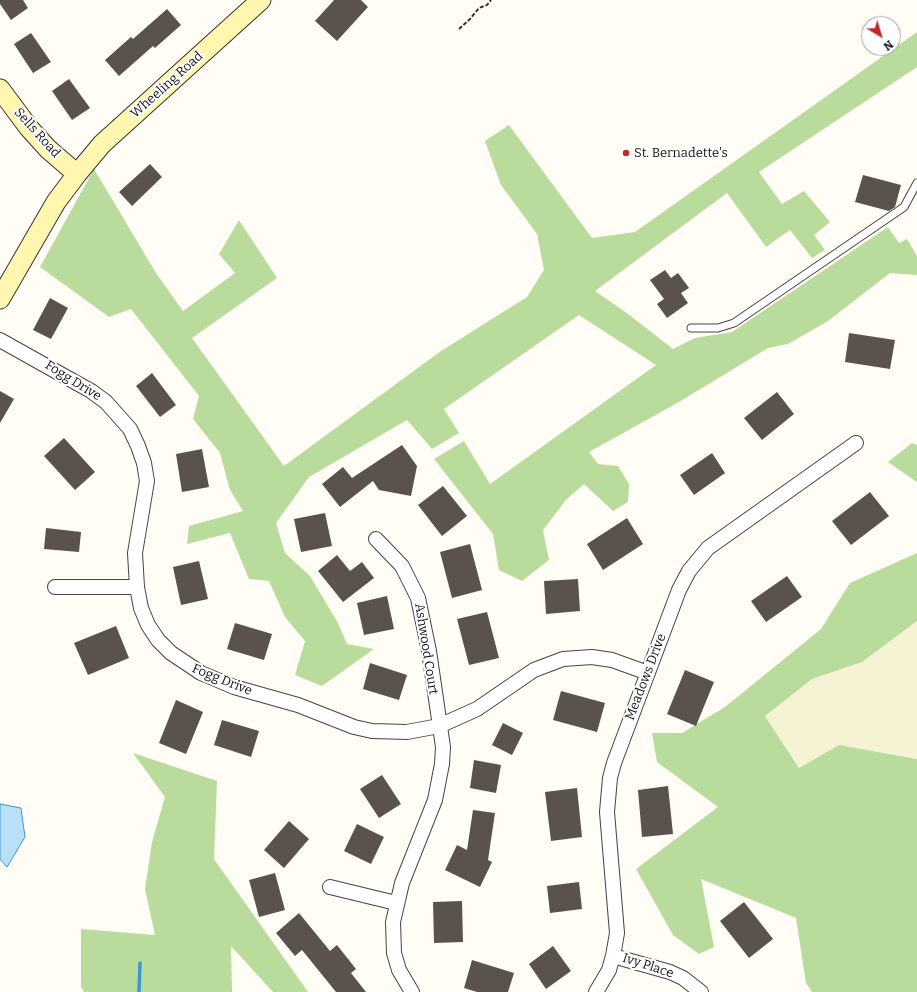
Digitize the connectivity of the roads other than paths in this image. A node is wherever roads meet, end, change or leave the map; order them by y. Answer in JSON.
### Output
{"nodes":[{"id":1,"x":261,"y":0,"type":"edge"},
{"id":2,"x":0,"y":91,"type":"edge"},
{"id":3,"x":77,"y":174,"type":"junction"},
{"id":4,"x":917,"y":183,"type":"edge"},
{"id":5,"x":0,"y":299,"type":"edge"},
{"id":6,"x":692,"y":328,"type":"dead end"},
{"id":7,"x":0,"y":340,"type":"edge"},
{"id":8,"x":856,"y":443,"type":"dead end"},
{"id":9,"x":376,"y":539,"type":"dead end"},
{"id":10,"x":137,"y":586,"type":"junction"},
{"id":11,"x":55,"y":587,"type":"dead end"},
{"id":12,"x":648,"y":673,"type":"junction"},
{"id":13,"x":439,"y":726,"type":"junction"},
{"id":14,"x":330,"y":887,"type":"dead end"},
{"id":15,"x":396,"y":903,"type":"junction"},
{"id":16,"x":613,"y":956,"type":"junction"},
{"id":17,"x":412,"y":992,"type":"edge"},
{"id":18,"x":596,"y":992,"type":"edge"},
{"id":19,"x":701,"y":992,"type":"edge"}],
"edges":[{"from":1,"to":3,"type":"street","name":"Wheeling Road"},
{"from":2,"to":3,"type":"street","name":"Sells Road"},
{"from":3,"to":5,"type":"street","name":"Wheeling Road"},
{"from":4,"to":6,"type":"lane"},
{"from":7,"to":10,"type":"street","name":"Fogg Drive"},
{"from":8,"to":12,"type":"street","name":"Meadows Drive"},
{"from":9,"to":13,"type":"street","name":"Ashwood Court"},
{"from":10,"to":11,"type":"street"},
{"from":10,"to":13,"type":"street","name":"Fogg Drive"},
{"from":12,"to":13,"type":"street","name":"Fogg Drive"},
{"from":12,"to":16,"type":"street","name":"Meadows Drive"},
{"from":13,"to":15,"type":"street"},
{"from":14,"to":15,"type":"street"},
{"from":15,"to":17,"type":"street"},
{"from":16,"to":18,"type":"street","name":"Meadows Drive"},
{"from":16,"to":19,"type":"street","name":"Ivy Place"}]}
